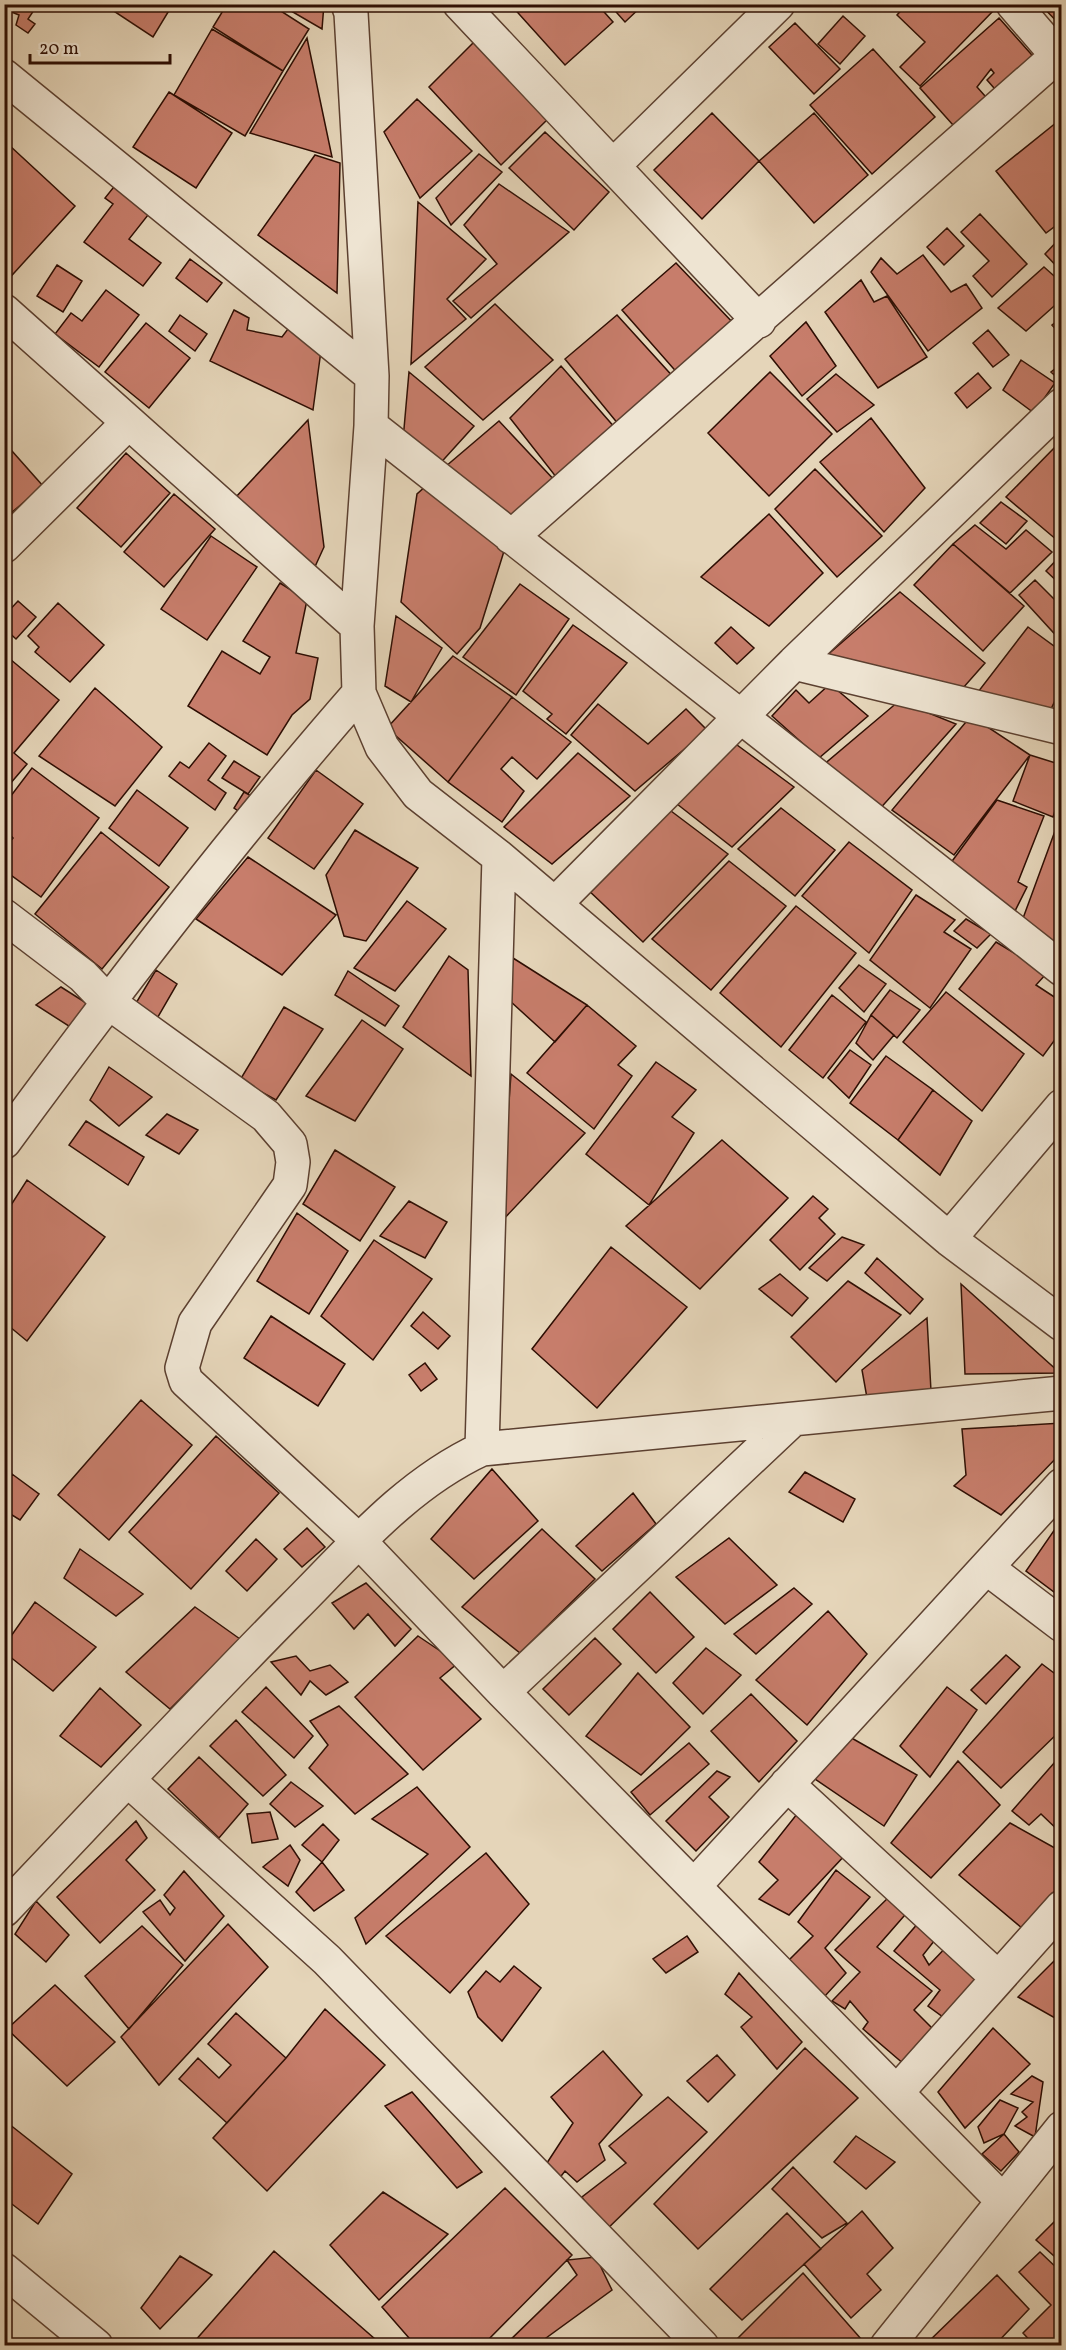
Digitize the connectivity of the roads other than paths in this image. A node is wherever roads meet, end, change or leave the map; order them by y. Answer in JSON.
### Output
{"nodes":[{"id":1,"x":460,"y":4,"type":"edge"},
{"id":2,"x":778,"y":4,"type":"edge"},
{"id":3,"x":1013,"y":4,"type":"edge"},
{"id":4,"x":353,"y":7,"type":"edge"},
{"id":5,"x":1060,"y":59,"type":"edge"},
{"id":6,"x":4,"y":76,"type":"edge"},
{"id":7,"x":613,"y":166,"type":"junction"},
{"id":8,"x":4,"y":311,"type":"edge"},
{"id":9,"x":759,"y":321,"type":"junction"},
{"id":10,"x":372,"y":376,"type":"junction"},
{"id":11,"x":1062,"y":405,"type":"edge"},
{"id":12,"x":128,"y":423,"type":"junction"},
{"id":13,"x":371,"y":426,"type":"junction"},
{"id":14,"x":511,"y":537,"type":"junction"},
{"id":15,"x":4,"y":546,"type":"edge"},
{"id":16,"x":357,"y":626,"type":"junction"},
{"id":17,"x":795,"y":663,"type":"junction"},
{"id":18,"x":359,"y":693,"type":"junction"},
{"id":19,"x":739,"y":718,"type":"junction"},
{"id":20,"x":1062,"y":728,"type":"edge"},
{"id":21,"x":500,"y":857,"type":"junction"},
{"id":22,"x":555,"y":904,"type":"junction"},
{"id":23,"x":4,"y":916,"type":"edge"},
{"id":24,"x":1062,"y":969,"type":"edge"},
{"id":25,"x":108,"y":1002,"type":"junction"},
{"id":26,"x":1062,"y":1106,"type":"edge"},
{"id":27,"x":4,"y":1142,"type":"edge"},
{"id":28,"x":949,"y":1239,"type":"junction"},
{"id":29,"x":1062,"y":1324,"type":"edge"},
{"id":30,"x":1062,"y":1393,"type":"edge"},
{"id":31,"x":790,"y":1421,"type":"junction"},
{"id":32,"x":482,"y":1449,"type":"junction"},
{"id":33,"x":1062,"y":1485,"type":"edge"},
{"id":34,"x":359,"y":1541,"type":"junction"},
{"id":35,"x":987,"y":1568,"type":"junction"},
{"id":36,"x":1062,"y":1625,"type":"edge"},
{"id":37,"x":503,"y":1692,"type":"junction"},
{"id":38,"x":128,"y":1780,"type":"junction"},
{"id":39,"x":787,"y":1784,"type":"junction"},
{"id":40,"x":694,"y":1886,"type":"junction"},
{"id":41,"x":1062,"y":1906,"type":"edge"},
{"id":42,"x":4,"y":1910,"type":"edge"},
{"id":43,"x":998,"y":1978,"type":"junction"},
{"id":44,"x":897,"y":2092,"type":"junction"},
{"id":45,"x":1062,"y":2128,"type":"edge"},
{"id":46,"x":1003,"y":2201,"type":"junction"},
{"id":47,"x":4,"y":2270,"type":"edge"},
{"id":48,"x":96,"y":2346,"type":"edge"},
{"id":49,"x":702,"y":2346,"type":"edge"},
{"id":50,"x":887,"y":2346,"type":"edge"}],
"edges":[{"from":1,"to":7,"type":"street"},
{"from":2,"to":7,"type":"street"},
{"from":3,"to":5,"type":"street"},
{"from":4,"to":10,"type":"street"},
{"from":5,"to":9,"type":"street"},
{"from":6,"to":10,"type":"street"},
{"from":7,"to":9,"type":"street"},
{"from":8,"to":12,"type":"street"},
{"from":9,"to":14,"type":"street"},
{"from":10,"to":13,"type":"street"},
{"from":11,"to":17,"type":"street"},
{"from":12,"to":15,"type":"street"},
{"from":12,"to":16,"type":"street"},
{"from":13,"to":14,"type":"street"},
{"from":13,"to":16,"type":"street"},
{"from":14,"to":19,"type":"street"},
{"from":16,"to":18,"type":"street"},
{"from":17,"to":19,"type":"street"},
{"from":17,"to":20,"type":"street"},
{"from":18,"to":21,"type":"street"},
{"from":18,"to":25,"type":"street"},
{"from":19,"to":22,"type":"street"},
{"from":19,"to":24,"type":"street"},
{"from":21,"to":22,"type":"street"},
{"from":21,"to":32,"type":"street"},
{"from":22,"to":28,"type":"street"},
{"from":23,"to":25,"type":"street"},
{"from":25,"to":27,"type":"street"},
{"from":25,"to":34,"type":"street"},
{"from":26,"to":28,"type":"street"},
{"from":28,"to":29,"type":"street"},
{"from":30,"to":31,"type":"street"},
{"from":31,"to":32,"type":"street"},
{"from":31,"to":37,"type":"street"},
{"from":32,"to":34,"type":"street"},
{"from":33,"to":35,"type":"street"},
{"from":34,"to":37,"type":"street"},
{"from":34,"to":38,"type":"street"},
{"from":35,"to":36,"type":"street"},
{"from":35,"to":39,"type":"street"},
{"from":37,"to":40,"type":"street"},
{"from":38,"to":42,"type":"street"},
{"from":38,"to":49,"type":"street"},
{"from":39,"to":40,"type":"street"},
{"from":39,"to":43,"type":"street"},
{"from":40,"to":44,"type":"street"},
{"from":41,"to":43,"type":"street"},
{"from":43,"to":44,"type":"street"},
{"from":44,"to":46,"type":"street"},
{"from":45,"to":46,"type":"street"},
{"from":46,"to":50,"type":"street"},
{"from":47,"to":48,"type":"street"}]}
